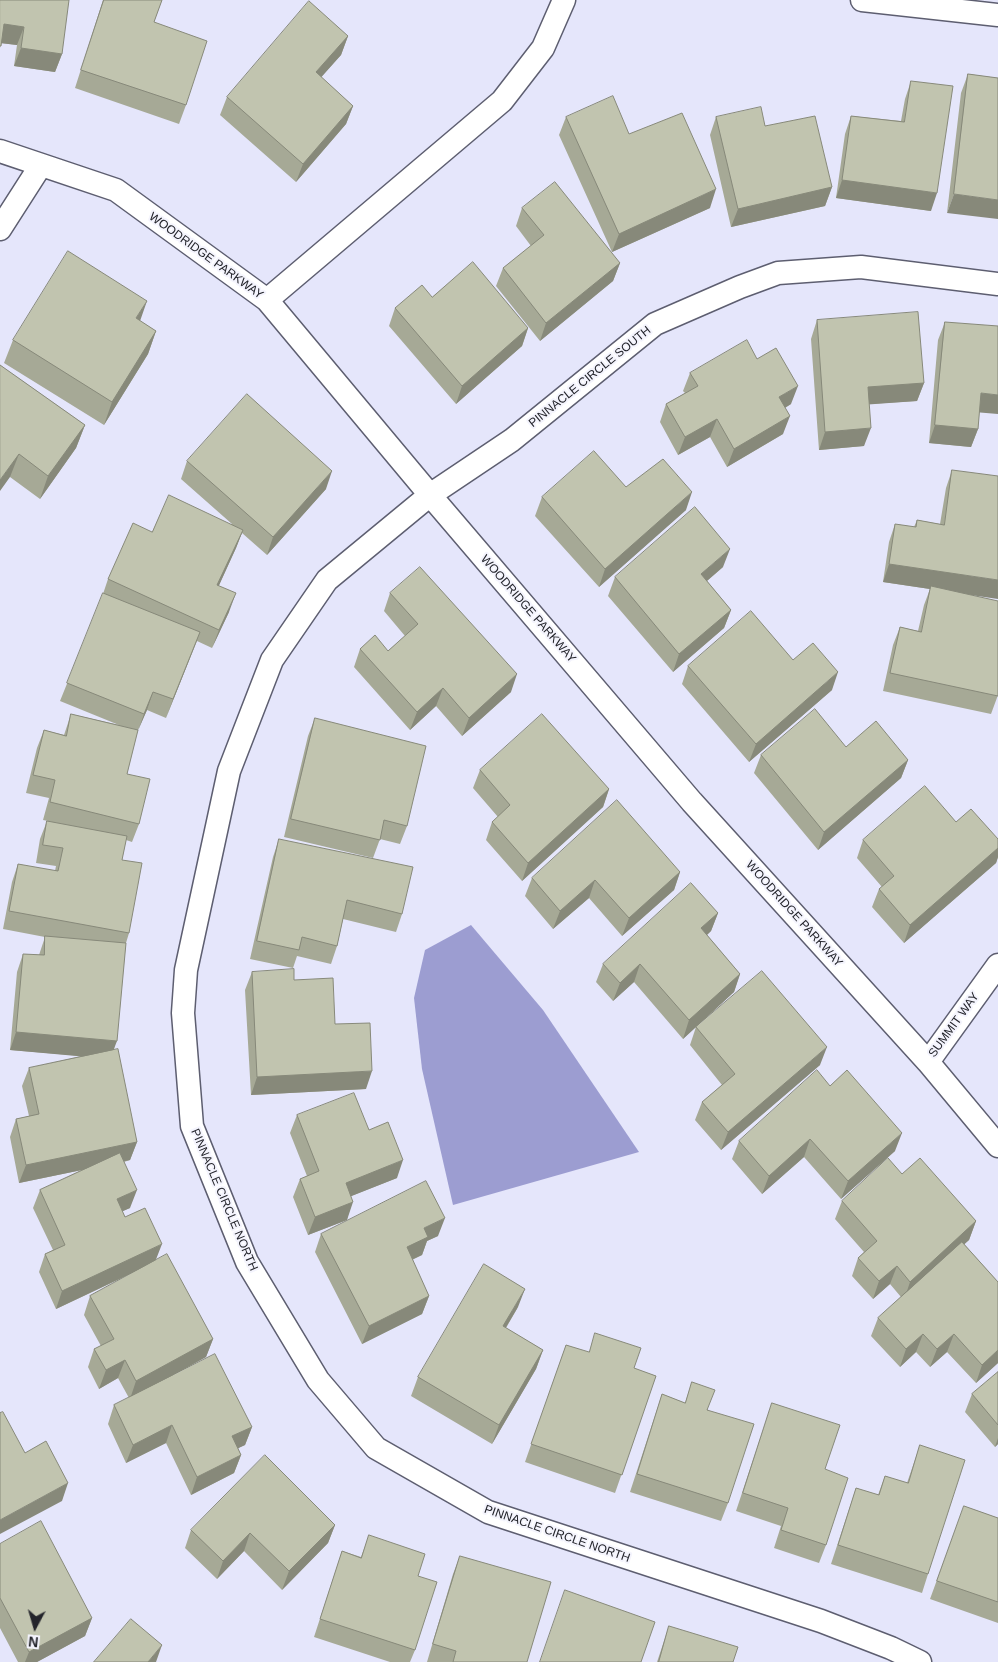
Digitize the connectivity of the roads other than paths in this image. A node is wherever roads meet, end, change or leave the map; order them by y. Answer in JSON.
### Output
{"nodes":[{"id":1,"x":564,"y":0,"type":"edge"},
{"id":2,"x":862,"y":0,"type":"edge"},
{"id":3,"x":998,"y":15,"type":"edge"},
{"id":4,"x":0,"y":151,"type":"edge"},
{"id":5,"x":41,"y":165,"type":"junction"},
{"id":6,"x":0,"y":229,"type":"edge"},
{"id":7,"x":998,"y":284,"type":"edge"},
{"id":8,"x":267,"y":300,"type":"junction"},
{"id":9,"x":430,"y":495,"type":"junction"},
{"id":10,"x":998,"y":965,"type":"edge"},
{"id":11,"x":928,"y":1062,"type":"junction"},
{"id":12,"x":998,"y":1146,"type":"edge"},
{"id":13,"x":920,"y":1662,"type":"edge"}],
"edges":[{"from":1,"to":8,"type":"street"},
{"from":2,"to":3,"type":"street"},
{"from":4,"to":5,"type":"street","name":"WOODRIDGE PARKWAY"},
{"from":5,"to":6,"type":"street"},
{"from":5,"to":8,"type":"street","name":"WOODRIDGE PARKWAY"},
{"from":7,"to":9,"type":"street","name":"PINNACLE CIRCLE SOUTH"},
{"from":8,"to":9,"type":"street","name":"WOODRIDGE PARKWAY"},
{"from":9,"to":11,"type":"street","name":"WOODRIDGE PARKWAY"},
{"from":9,"to":13,"type":"street","name":"PINNACLE CIRCLE NORTH"},
{"from":10,"to":11,"type":"street","name":"SUMMIT WAY"},
{"from":11,"to":12,"type":"street","name":"WOODRIDGE PARKWAY"}]}
